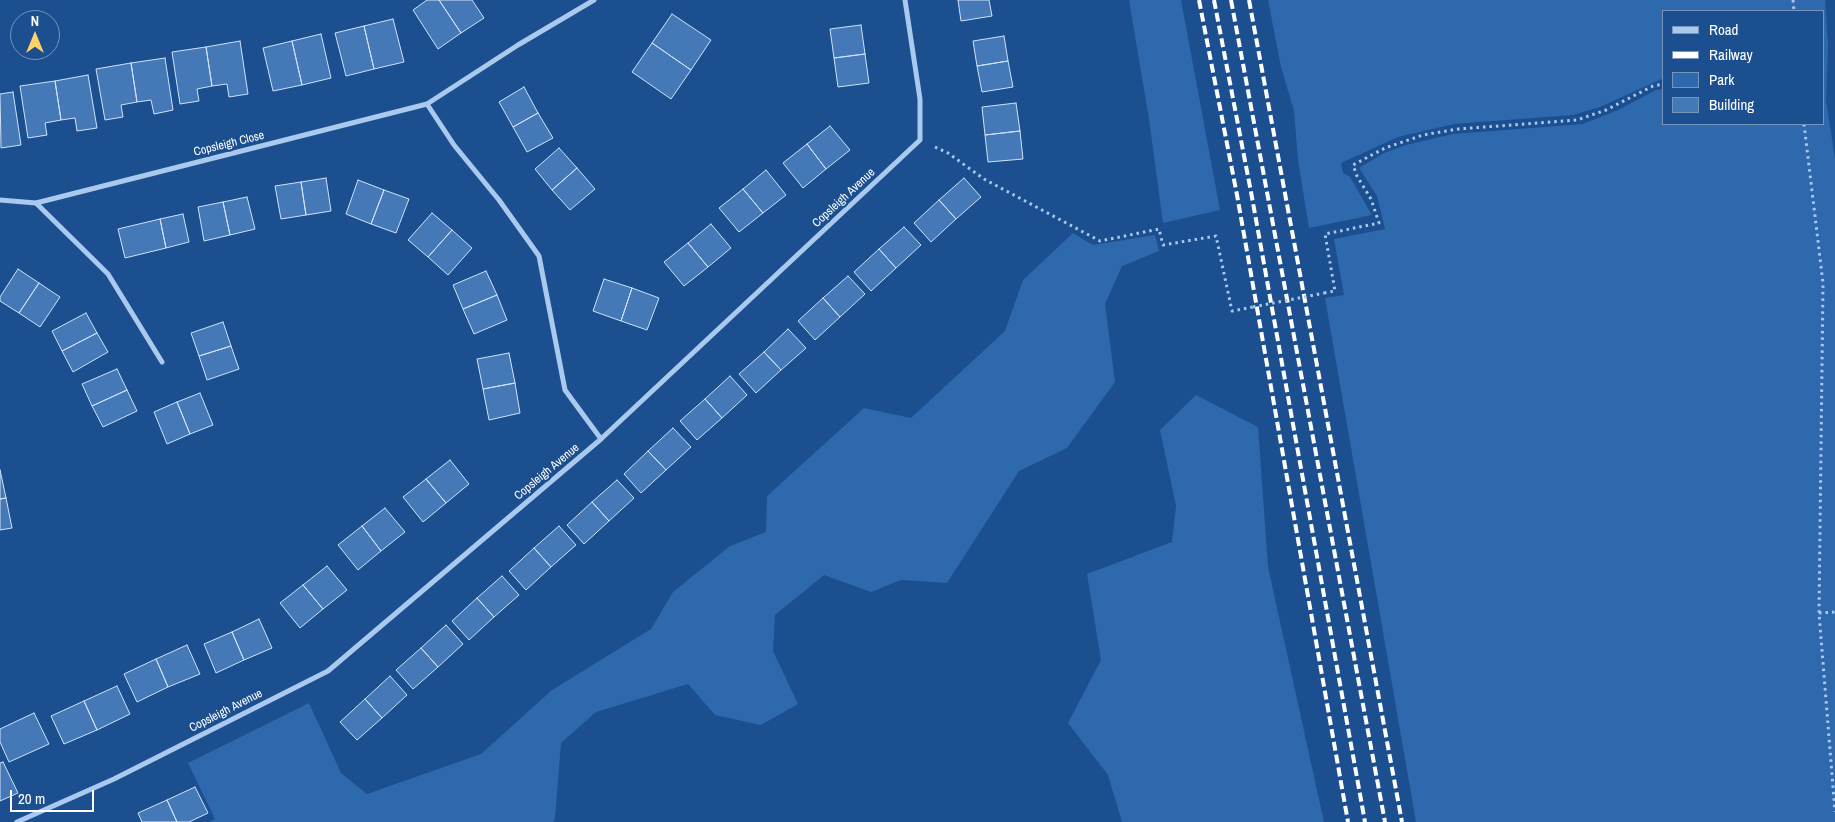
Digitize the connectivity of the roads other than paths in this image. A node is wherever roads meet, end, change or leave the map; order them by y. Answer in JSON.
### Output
{"nodes":[{"id":1,"x":594,"y":0,"type":"edge"},
{"id":2,"x":905,"y":0,"type":"edge"},
{"id":3,"x":427,"y":104,"type":"junction"},
{"id":4,"x":0,"y":200,"type":"edge"},
{"id":5,"x":36,"y":203,"type":"junction"},
{"id":6,"x":162,"y":362,"type":"dead end"},
{"id":7,"x":601,"y":439,"type":"junction"},
{"id":8,"x":17,"y":822,"type":"edge"}],
"edges":[{"from":1,"to":3,"type":"street","name":"Copsleigh Close"},
{"from":2,"to":7,"type":"street","name":"Copsleigh Avenue"},
{"from":3,"to":5,"type":"street","name":"Copsleigh Close"},
{"from":3,"to":7,"type":"street"},
{"from":4,"to":5,"type":"street","name":"Copsleigh Close"},
{"from":5,"to":6,"type":"street"},
{"from":7,"to":8,"type":"street","name":"Copsleigh Avenue"}]}
